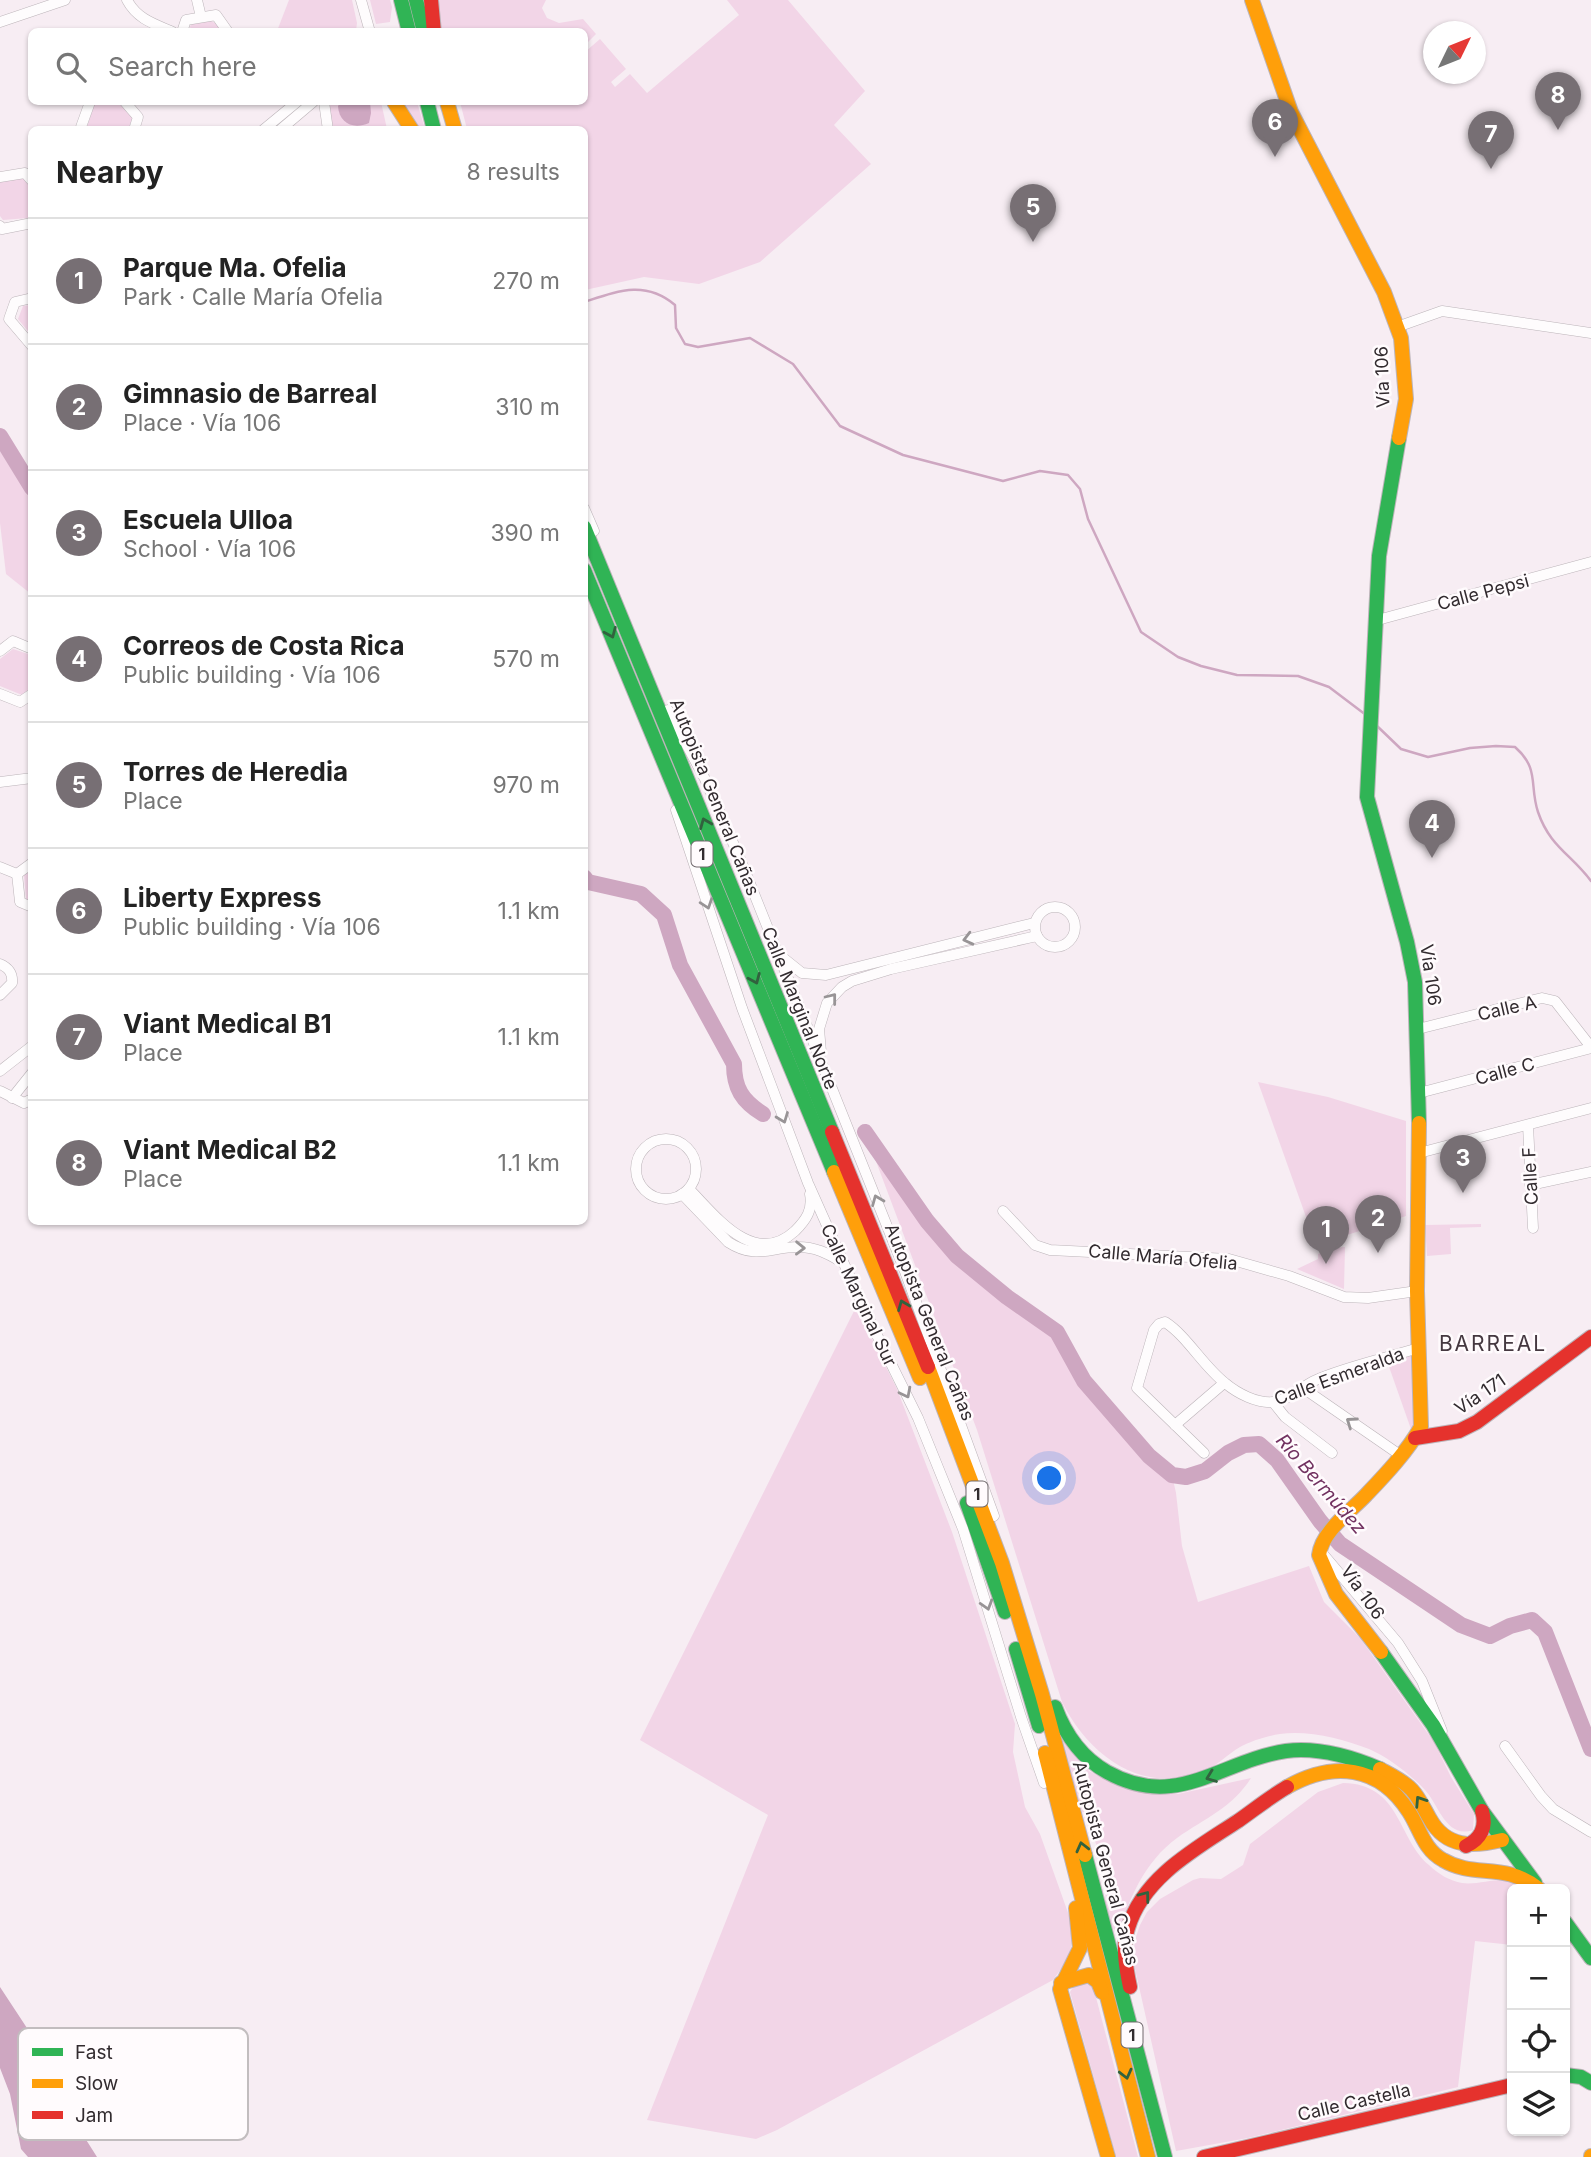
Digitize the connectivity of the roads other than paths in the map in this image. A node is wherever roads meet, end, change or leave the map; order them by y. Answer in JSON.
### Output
{"nodes":[{"id":1,"x":65,"y":0,"type":"edge"},
{"id":2,"x":127,"y":0,"type":"edge"},
{"id":3,"x":197,"y":0,"type":"edge"},
{"id":4,"x":361,"y":0,"type":"edge"},
{"id":5,"x":401,"y":0,"type":"edge"},
{"id":6,"x":416,"y":0,"type":"edge"},
{"id":7,"x":431,"y":0,"type":"edge"},
{"id":8,"x":1252,"y":0,"type":"edge"},
{"id":9,"x":201,"y":17,"type":"junction"},
{"id":10,"x":0,"y":22,"type":"edge"},
{"id":11,"x":164,"y":28,"type":"edge"},
{"id":12,"x":183,"y":28,"type":"edge"},
{"id":13,"x":225,"y":28,"type":"edge"},
{"id":14,"x":368,"y":28,"type":"edge"},
{"id":15,"x":408,"y":28,"type":"edge"},
{"id":16,"x":423,"y":28,"type":"edge"},
{"id":17,"x":434,"y":28,"type":"edge"},
{"id":18,"x":89,"y":105,"type":"edge"},
{"id":19,"x":128,"y":105,"type":"edge"},
{"id":20,"x":293,"y":105,"type":"edge"},
{"id":21,"x":309,"y":105,"type":"edge"},
{"id":22,"x":324,"y":105,"type":"edge"},
{"id":23,"x":396,"y":105,"type":"edge"},
{"id":24,"x":428,"y":105,"type":"edge"},
{"id":25,"x":443,"y":105,"type":"edge"},
{"id":26,"x":448,"y":105,"type":"edge"},
{"id":27,"x":81,"y":126,"type":"edge"},
{"id":28,"x":135,"y":126,"type":"edge"},
{"id":29,"x":268,"y":126,"type":"edge"},
{"id":30,"x":285,"y":126,"type":"edge"},
{"id":31,"x":327,"y":126,"type":"edge"},
{"id":32,"x":409,"y":126,"type":"edge"},
{"id":33,"x":433,"y":126,"type":"edge"},
{"id":34,"x":448,"y":126,"type":"edge"},
{"id":35,"x":454,"y":126,"type":"edge"},
{"id":36,"x":0,"y":177,"type":"edge"},
{"id":37,"x":28,"y":177,"type":"edge"},
{"id":38,"x":28,"y":224,"type":"edge"},
{"id":39,"x":0,"y":226,"type":"edge"},
{"id":40,"x":28,"y":299,"type":"edge"},
{"id":41,"x":1397,"y":327,"type":"junction"},
{"id":42,"x":1591,"y":333,"type":"edge"},
{"id":43,"x":28,"y":341,"type":"edge"},
{"id":44,"x":588,"y":518,"type":"edge"},
{"id":45,"x":588,"y":537,"type":"edge"},
{"id":46,"x":1591,"y":562,"type":"edge"},
{"id":47,"x":588,"y":580,"type":"edge"},
{"id":48,"x":1374,"y":621,"type":"junction"},
{"id":49,"x":28,"y":647,"type":"edge"},
{"id":50,"x":0,"y":650,"type":"edge"},
{"id":51,"x":0,"y":694,"type":"edge"},
{"id":52,"x":28,"y":697,"type":"edge"},
{"id":53,"x":657,"y":745,"type":"junction"},
{"id":54,"x":28,"y":778,"type":"edge"},
{"id":55,"x":0,"y":782,"type":"edge"},
{"id":56,"x":28,"y":866,"type":"edge"},
{"id":57,"x":0,"y":867,"type":"edge"},
{"id":58,"x":17,"y":874,"type":"junction"},
{"id":59,"x":28,"y":905,"type":"edge"},
{"id":60,"x":1034,"y":923,"type":"junction"},
{"id":61,"x":1037,"y":936,"type":"junction"},
{"id":62,"x":777,"y":950,"type":"junction"},
{"id":63,"x":5,"y":967,"type":"edge"},
{"id":64,"x":0,"y":995,"type":"edge"},
{"id":65,"x":1418,"y":1029,"type":"junction"},
{"id":66,"x":1591,"y":1048,"type":"edge"},
{"id":67,"x":28,"y":1049,"type":"edge"},
{"id":68,"x":822,"y":1063,"type":"junction"},
{"id":69,"x":0,"y":1071,"type":"edge"},
{"id":70,"x":28,"y":1078,"type":"edge"},
{"id":71,"x":0,"y":1091,"type":"edge"},
{"id":72,"x":1419,"y":1093,"type":"junction"},
{"id":73,"x":12,"y":1098,"type":"junction"},
{"id":74,"x":28,"y":1100,"type":"edge"},
{"id":75,"x":1591,"y":1108,"type":"edge"},
{"id":76,"x":1528,"y":1125,"type":"junction"},
{"id":77,"x":1419,"y":1153,"type":"junction"},
{"id":78,"x":1591,"y":1172,"type":"edge"},
{"id":79,"x":808,"y":1183,"type":"junction"},
{"id":80,"x":1530,"y":1185,"type":"junction"},
{"id":81,"x":685,"y":1191,"type":"junction"},
{"id":82,"x":1003,"y":1211,"type":"dead end"},
{"id":83,"x":1533,"y":1227,"type":"dead end"},
{"id":84,"x":842,"y":1262,"type":"junction"},
{"id":85,"x":1417,"y":1291,"type":"junction"},
{"id":86,"x":1591,"y":1337,"type":"edge"},
{"id":87,"x":1418,"y":1348,"type":"junction"},
{"id":88,"x":1224,"y":1382,"type":"junction"},
{"id":89,"x":1303,"y":1388,"type":"junction"},
{"id":90,"x":1273,"y":1402,"type":"junction"},
{"id":91,"x":950,"y":1422,"type":"junction"},
{"id":92,"x":1175,"y":1425,"type":"junction"},
{"id":93,"x":1415,"y":1438,"type":"junction"},
{"id":94,"x":1205,"y":1453,"type":"dead end"},
{"id":95,"x":1332,"y":1453,"type":"dead end"},
{"id":96,"x":1400,"y":1455,"type":"junction"},
{"id":97,"x":994,"y":1517,"type":"junction"},
{"id":98,"x":1505,"y":1746,"type":"dead end"},
{"id":99,"x":1482,"y":1811,"type":"junction"},
{"id":100,"x":1591,"y":1832,"type":"edge"},
{"id":101,"x":1066,"y":1842,"type":"junction"},
{"id":102,"x":1466,"y":1846,"type":"junction"},
{"id":103,"x":1495,"y":1853,"type":"junction"},
{"id":104,"x":1531,"y":1884,"type":"edge"},
{"id":105,"x":1533,"y":1884,"type":"edge"},
{"id":106,"x":1570,"y":1929,"type":"edge"},
{"id":107,"x":1591,"y":1958,"type":"edge"},
{"id":108,"x":1061,"y":1983,"type":"junction"},
{"id":109,"x":1111,"y":2016,"type":"junction"},
{"id":110,"x":1591,"y":2066,"type":"edge"},
{"id":111,"x":1568,"y":2073,"type":"edge"},
{"id":112,"x":1570,"y":2075,"type":"edge"},
{"id":113,"x":1591,"y":2084,"type":"edge"},
{"id":114,"x":1507,"y":2086,"type":"edge"},
{"id":115,"x":1165,"y":2154,"type":"edge"},
{"id":116,"x":1108,"y":2157,"type":"edge"},
{"id":117,"x":1148,"y":2157,"type":"edge"},
{"id":118,"x":1204,"y":2157,"type":"edge"}],
"edges":[{"from":1,"to":10,"type":"street"},
{"from":2,"to":11,"type":"street"},
{"from":3,"to":9,"type":"street"},
{"from":4,"to":14,"type":"street"},
{"from":5,"to":15,"type":"main road"},
{"from":6,"to":16,"type":"main road"},
{"from":7,"to":17,"type":"main road"},
{"from":8,"to":41,"type":"main road","name":"Vía 106"},
{"from":9,"to":12,"type":"street"},
{"from":9,"to":13,"type":"street"},
{"from":18,"to":27,"type":"street"},
{"from":19,"to":28,"type":"street"},
{"from":20,"to":29,"type":"street"},
{"from":21,"to":30,"type":"street"},
{"from":22,"to":31,"type":"street"},
{"from":23,"to":32,"type":"main road"},
{"from":24,"to":33,"type":"main road"},
{"from":25,"to":34,"type":"main road"},
{"from":26,"to":35,"type":"main road"},
{"from":36,"to":37,"type":"street"},
{"from":38,"to":39,"type":"street"},
{"from":40,"to":43,"type":"street"},
{"from":41,"to":42,"type":"street"},
{"from":41,"to":48,"type":"main road","name":"Vía 106"},
{"from":44,"to":62,"type":"street","name":"Calle Marginal Norte"},
{"from":91,"to":45,"type":"main road","name":"Autopista General Cañas","number":"1","one_way":true},
{"from":46,"to":48,"type":"street","name":"Calle Pepsi"},
{"from":47,"to":53,"type":"main road","name":"Autopista General Cañas","number":"1","one_way":true},
{"from":48,"to":65,"type":"main road","name":"Vía 106"},
{"from":49,"to":50,"type":"street"},
{"from":51,"to":52,"type":"street"},
{"from":53,"to":79,"type":"street","name":"Calle Marginal Sur","one_way":true},
{"from":53,"to":101,"type":"main road","name":"Autopista General Cañas","number":"1","one_way":true},
{"from":54,"to":55,"type":"street"},
{"from":56,"to":58,"type":"street"},
{"from":57,"to":58,"type":"street"},
{"from":58,"to":59,"type":"street"},
{"from":60,"to":61,"type":"street"},
{"from":60,"to":61,"type":"street"},
{"from":60,"to":62,"type":"street","one_way":true},
{"from":68,"to":61,"type":"street","one_way":true},
{"from":62,"to":68,"type":"street","name":"Calle Marginal Norte"},
{"from":63,"to":64,"type":"street"},
{"from":65,"to":66,"type":"street","name":"Calle A"},
{"from":65,"to":72,"type":"main road","name":"Vía 106"},
{"from":66,"to":72,"type":"street","name":"Calle C"},
{"from":67,"to":69,"type":"street"},
{"from":97,"to":68,"type":"street","name":"Calle Marginal Norte","one_way":true},
{"from":70,"to":73,"type":"street"},
{"from":71,"to":73,"type":"street"},
{"from":72,"to":77,"type":"main road","name":"Vía 106"},
{"from":73,"to":74,"type":"street"},
{"from":75,"to":76,"type":"street"},
{"from":76,"to":77,"type":"street"},
{"from":76,"to":80,"type":"street","name":"Calle F"},
{"from":77,"to":85,"type":"main road","name":"Vía 106"},
{"from":78,"to":80,"type":"street"},
{"from":79,"to":81,"type":"street"},
{"from":79,"to":84,"type":"street","name":"Calle Marginal Sur"},
{"from":80,"to":83,"type":"street","name":"Calle F"},
{"from":81,"to":81,"type":"street"},
{"from":81,"to":84,"type":"street","one_way":true},
{"from":82,"to":85,"type":"street","name":"Calle María Ofelia"},
{"from":84,"to":101,"type":"street","name":"Calle Marginal Sur","one_way":true},
{"from":85,"to":87,"type":"main road","name":"Vía 106"},
{"from":86,"to":93,"type":"main road","name":"Vía 171"},
{"from":87,"to":89,"type":"street","name":"Calle Esmeralda"},
{"from":87,"to":93,"type":"main road","name":"Vía 106"},
{"from":88,"to":90,"type":"street","name":"Calle Esmeralda"},
{"from":88,"to":92,"type":"street"},
{"from":88,"to":92,"type":"street","name":"Calle Esmeralda"},
{"from":89,"to":90,"type":"street","name":"Calle Esmeralda"},
{"from":96,"to":89,"type":"street","one_way":true},
{"from":90,"to":95,"type":"street"},
{"from":91,"to":97,"type":"main road"},
{"from":115,"to":91,"type":"main road","name":"Autopista General Cañas","number":"1","one_way":true},
{"from":92,"to":94,"type":"street","name":"Calle Esmeralda"},
{"from":93,"to":96,"type":"main road","name":"Vía 106"},
{"from":96,"to":99,"type":"main road","name":"Vía 106"},
{"from":102,"to":97,"type":"main road","one_way":true},
{"from":98,"to":100,"type":"street"},
{"from":99,"to":102,"type":"main road"},
{"from":99,"to":103,"type":"main road","name":"Vía 106"},
{"from":101,"to":108,"type":"main road"},
{"from":101,"to":109,"type":"main road","name":"Autopista General Cañas","number":"1"},
{"from":102,"to":103,"type":"main road"},
{"from":103,"to":104,"type":"main road"},
{"from":103,"to":105,"type":"main road","name":"Vía 106"},
{"from":115,"to":103,"type":"main road","one_way":true},
{"from":106,"to":107,"type":"main road"},
{"from":108,"to":109,"type":"main road"},
{"from":108,"to":116,"type":"main road"},
{"from":109,"to":117,"type":"main road","name":"Autopista General Cañas","number":"1","one_way":true},
{"from":110,"to":111,"type":"main road"},
{"from":112,"to":113,"type":"main road"},
{"from":114,"to":118,"type":"main road","name":"Calle Castella"}]}
